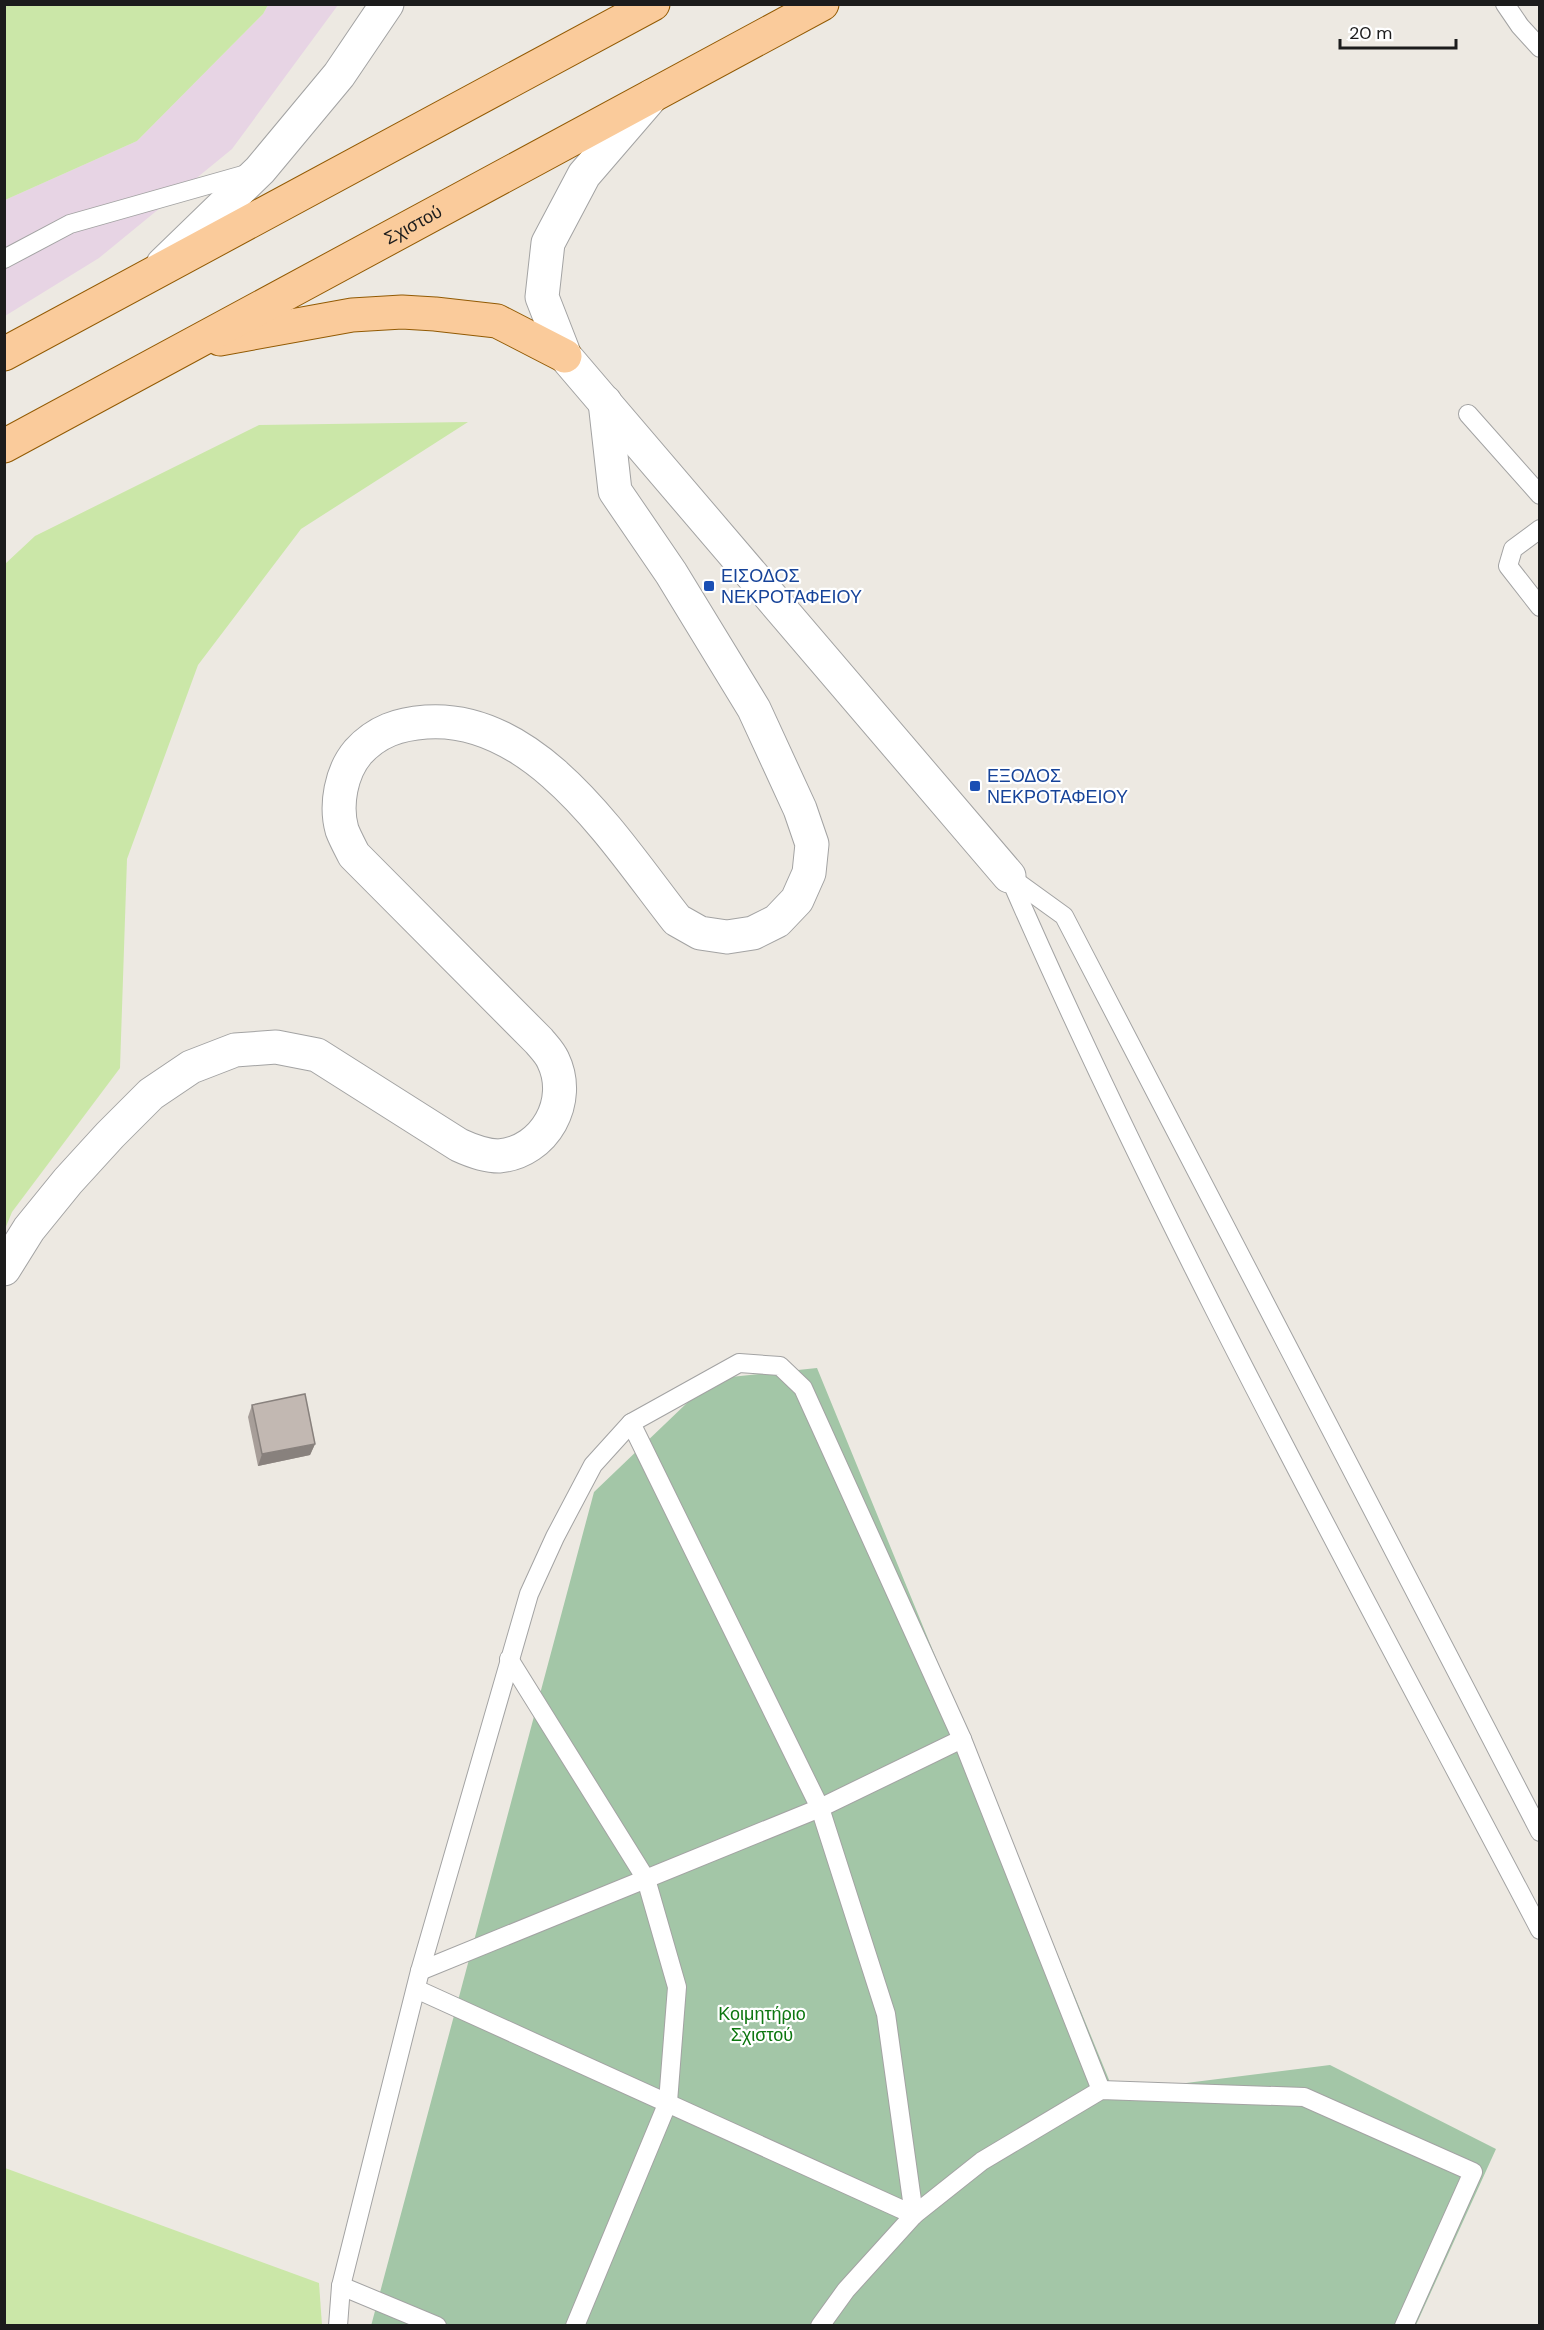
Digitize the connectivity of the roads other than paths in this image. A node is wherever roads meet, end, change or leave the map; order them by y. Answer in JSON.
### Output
{"nodes":[{"id":1,"x":387,"y":4,"type":"edge"},
{"id":2,"x":653,"y":4,"type":"edge"},
{"id":3,"x":822,"y":4,"type":"edge"},
{"id":4,"x":1505,"y":4,"type":"edge"},
{"id":5,"x":1539,"y":48,"type":"edge"},
{"id":6,"x":653,"y":95,"type":"junction"},
{"id":7,"x":260,"y":170,"type":"junction"},
{"id":8,"x":4,"y":259,"type":"edge"},
{"id":9,"x":151,"y":276,"type":"junction"},
{"id":10,"x":189,"y":345,"type":"junction"},
{"id":11,"x":4,"y":354,"type":"edge"},
{"id":12,"x":565,"y":356,"type":"junction"},
{"id":13,"x":605,"y":402,"type":"junction"},
{"id":14,"x":1468,"y":414,"type":"dead end"},
{"id":15,"x":4,"y":446,"type":"edge"},
{"id":16,"x":1539,"y":495,"type":"edge"},
{"id":17,"x":1539,"y":529,"type":"edge"},
{"id":18,"x":1539,"y":607,"type":"edge"},
{"id":19,"x":1009,"y":876,"type":"junction"},
{"id":20,"x":4,"y":1269,"type":"edge"},
{"id":21,"x":631,"y":1423,"type":"junction"},
{"id":22,"x":510,"y":1659,"type":"junction"},
{"id":23,"x":962,"y":1738,"type":"junction"},
{"id":24,"x":820,"y":1808,"type":"junction"},
{"id":25,"x":1539,"y":1832,"type":"edge"},
{"id":26,"x":646,"y":1880,"type":"junction"},
{"id":27,"x":1539,"y":1930,"type":"edge"},
{"id":28,"x":418,"y":1980,"type":"junction"},
{"id":29,"x":1101,"y":2090,"type":"junction"},
{"id":30,"x":668,"y":2102,"type":"junction"},
{"id":31,"x":914,"y":2215,"type":"junction"},
{"id":32,"x":341,"y":2286,"type":"junction"},
{"id":33,"x":338,"y":2325,"type":"edge"},
{"id":34,"x":437,"y":2325,"type":"edge"},
{"id":35,"x":575,"y":2325,"type":"edge"},
{"id":36,"x":820,"y":2325,"type":"edge"},
{"id":37,"x":1404,"y":2325,"type":"edge"}],
"edges":[{"from":1,"to":7,"type":"street"},
{"from":2,"to":9,"type":"main road"},
{"from":3,"to":6,"type":"main road","name":"Σχιστού"},
{"from":4,"to":5,"type":"lane"},
{"from":6,"to":10,"type":"main road","name":"Σχιστού"},
{"from":6,"to":12,"type":"street"},
{"from":7,"to":8,"type":"lane"},
{"from":7,"to":9,"type":"street"},
{"from":9,"to":11,"type":"main road"},
{"from":10,"to":12,"type":"main road"},
{"from":10,"to":15,"type":"main road","name":"Σχιστού"},
{"from":12,"to":13,"type":"street"},
{"from":13,"to":19,"type":"street"},
{"from":13,"to":20,"type":"street"},
{"from":14,"to":16,"type":"lane"},
{"from":17,"to":18,"type":"lane"},
{"from":19,"to":25,"type":"lane"},
{"from":19,"to":27,"type":"lane"},
{"from":21,"to":22,"type":"lane"},
{"from":21,"to":23,"type":"lane"},
{"from":21,"to":24,"type":"lane"},
{"from":22,"to":26,"type":"lane"},
{"from":22,"to":28,"type":"lane"},
{"from":23,"to":24,"type":"lane"},
{"from":23,"to":29,"type":"lane"},
{"from":24,"to":26,"type":"lane"},
{"from":24,"to":31,"type":"lane"},
{"from":26,"to":28,"type":"lane"},
{"from":26,"to":30,"type":"lane"},
{"from":28,"to":30,"type":"lane"},
{"from":28,"to":32,"type":"lane"},
{"from":29,"to":31,"type":"lane"},
{"from":29,"to":37,"type":"lane"},
{"from":30,"to":31,"type":"lane"},
{"from":30,"to":35,"type":"lane"},
{"from":31,"to":36,"type":"lane"},
{"from":32,"to":33,"type":"lane"},
{"from":32,"to":34,"type":"lane"}]}
